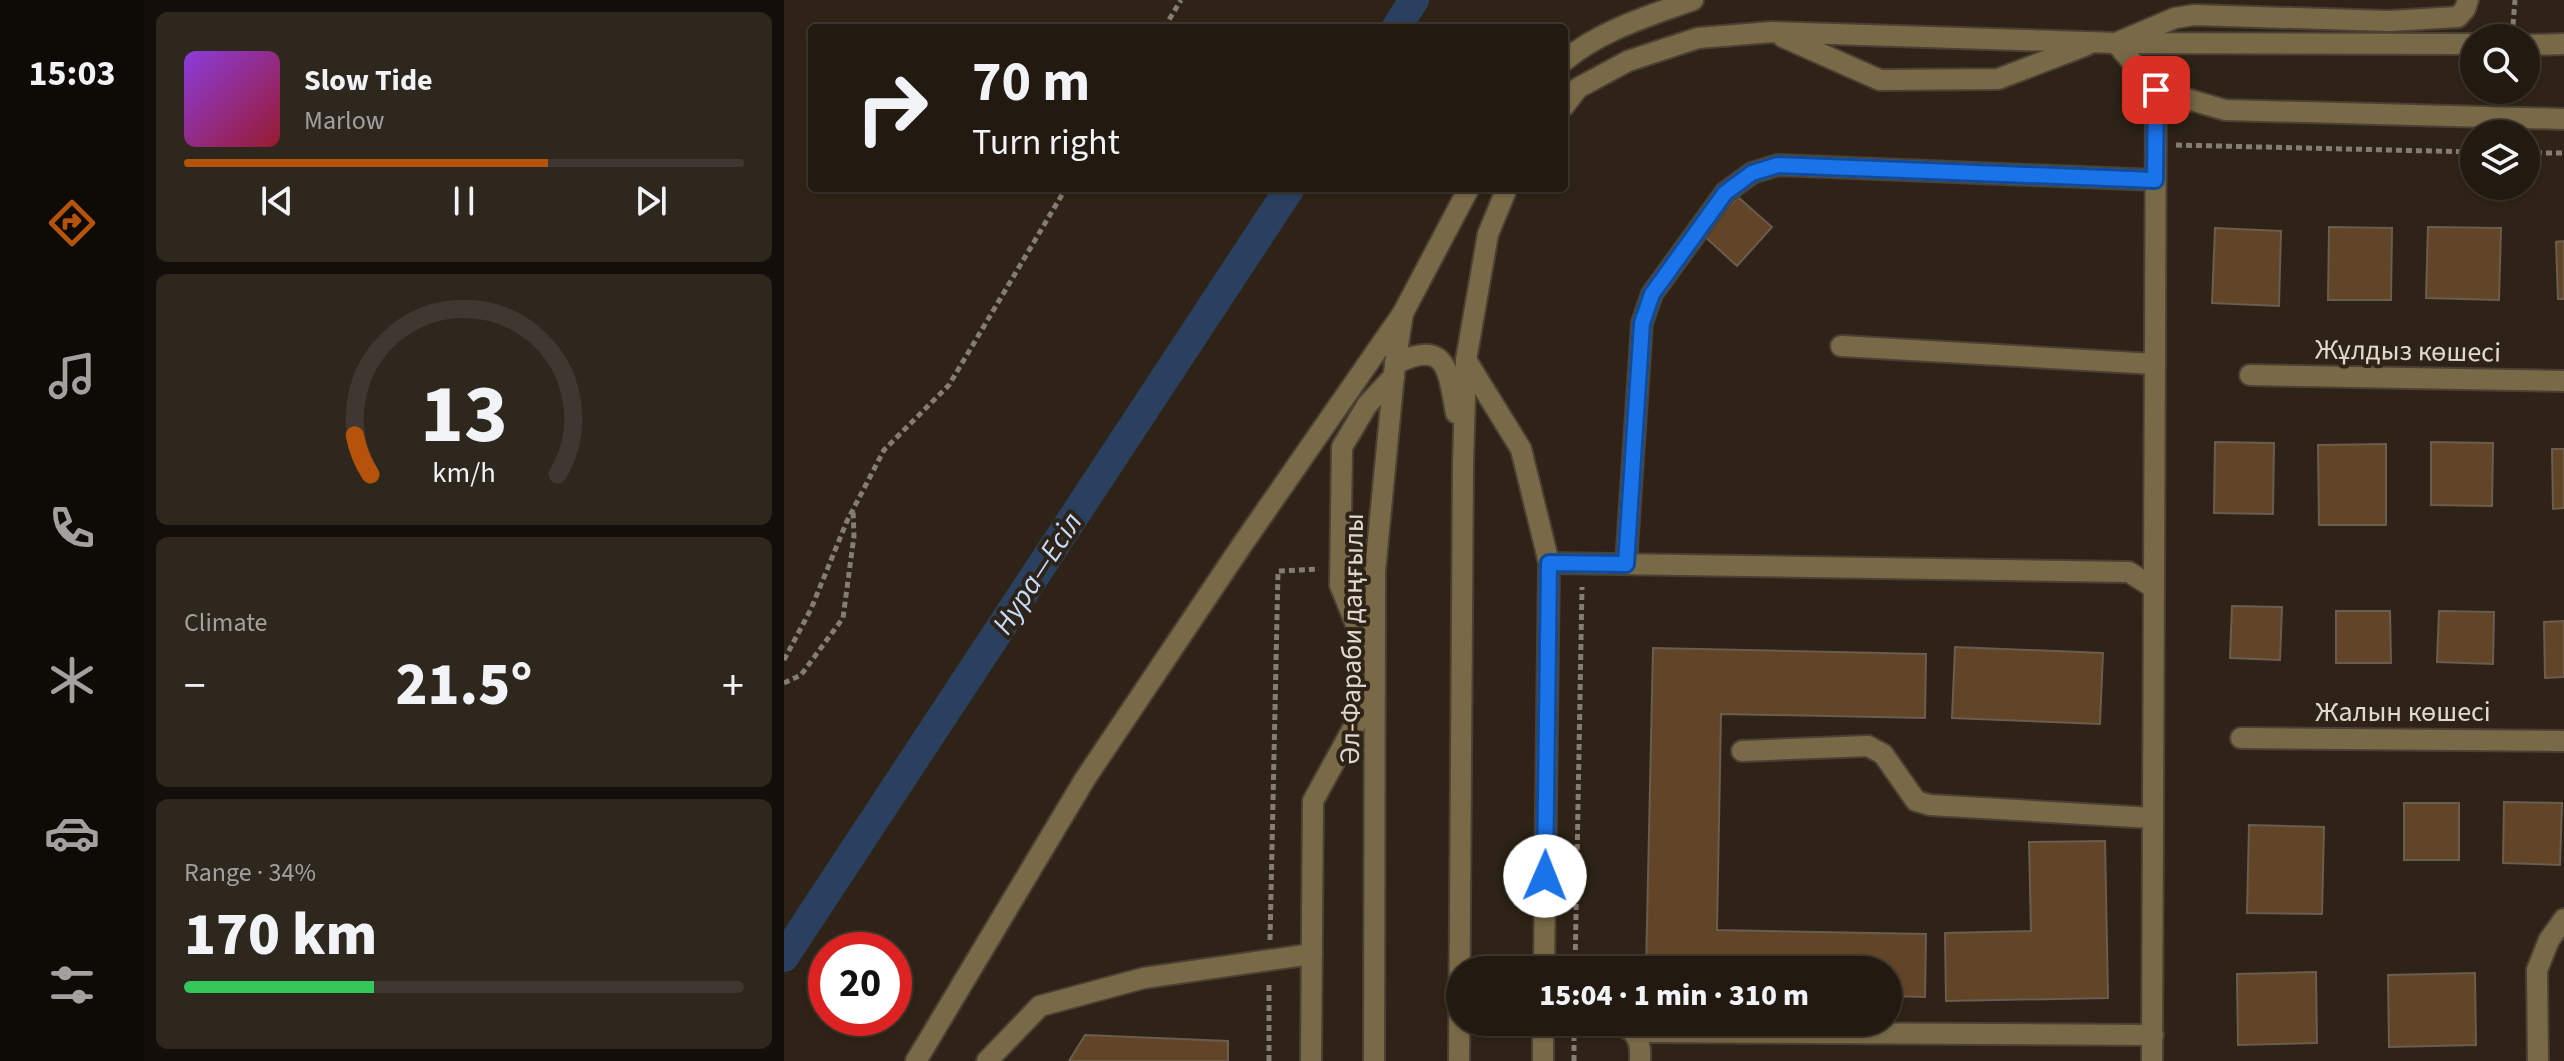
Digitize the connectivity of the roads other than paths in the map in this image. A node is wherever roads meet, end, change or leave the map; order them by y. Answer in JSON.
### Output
{"nodes":[{"id":1,"x":1693,"y":0,"type":"edge"},
{"id":2,"x":2468,"y":0,"type":"edge"},
{"id":3,"x":1772,"y":32,"type":"junction"},
{"id":4,"x":2106,"y":42,"type":"junction"},
{"id":5,"x":2460,"y":44,"type":"edge"},
{"id":6,"x":2564,"y":44,"type":"edge"},
{"id":7,"x":2540,"y":45,"type":"edge"},
{"id":8,"x":1568,"y":58,"type":"edge"},
{"id":9,"x":2156,"y":90,"type":"junction"},
{"id":10,"x":1568,"y":101,"type":"edge"},
{"id":11,"x":2564,"y":119,"type":"edge"},
{"id":12,"x":2155,"y":180,"type":"junction"},
{"id":13,"x":1467,"y":192,"type":"edge"},
{"id":14,"x":1505,"y":192,"type":"edge"},
{"id":15,"x":1403,"y":313,"type":"junction"},
{"id":16,"x":1841,"y":346,"type":"dead end"},
{"id":17,"x":1466,"y":360,"type":"junction"},
{"id":18,"x":2155,"y":364,"type":"junction"},
{"id":19,"x":1394,"y":370,"type":"junction"},
{"id":20,"x":2250,"y":375,"type":"dead end"},
{"id":21,"x":2564,"y":381,"type":"edge"},
{"id":22,"x":1463,"y":464,"type":"junction"},
{"id":23,"x":1549,"y":563,"type":"junction"},
{"id":24,"x":1626,"y":564,"type":"junction"},
{"id":25,"x":2154,"y":588,"type":"junction"},
{"id":26,"x":1376,"y":680,"type":"junction"},
{"id":27,"x":2241,"y":738,"type":"dead end"},
{"id":28,"x":2564,"y":741,"type":"edge"},
{"id":29,"x":1742,"y":751,"type":"dead end"},
{"id":30,"x":2153,"y":818,"type":"junction"},
{"id":31,"x":2564,"y":919,"type":"edge"},
{"id":32,"x":1312,"y":954,"type":"junction"},
{"id":33,"x":1544,"y":956,"type":"edge"},
{"id":34,"x":1902,"y":1034,"type":"edge"},
{"id":35,"x":2153,"y":1035,"type":"junction"},
{"id":36,"x":1543,"y":1036,"type":"edge"},
{"id":37,"x":1636,"y":1036,"type":"edge"},
{"id":38,"x":916,"y":1061,"type":"edge"},
{"id":39,"x":987,"y":1061,"type":"edge"},
{"id":40,"x":1311,"y":1061,"type":"edge"},
{"id":41,"x":1374,"y":1061,"type":"edge"},
{"id":42,"x":1459,"y":1061,"type":"edge"},
{"id":43,"x":1543,"y":1061,"type":"edge"},
{"id":44,"x":1640,"y":1061,"type":"edge"},
{"id":45,"x":2152,"y":1061,"type":"edge"},
{"id":46,"x":2538,"y":1061,"type":"edge"}],
"edges":[{"from":1,"to":8,"type":"street"},
{"from":2,"to":4,"type":"street"},
{"from":3,"to":4,"type":"street"},
{"from":3,"to":4,"type":"street"},
{"from":3,"to":10,"type":"street"},
{"from":4,"to":5,"type":"street"},
{"from":4,"to":9,"type":"street"},
{"from":6,"to":7,"type":"street"},
{"from":9,"to":11,"type":"street"},
{"from":9,"to":12,"type":"street"},
{"from":12,"to":18,"type":"street"},
{"from":12,"to":24,"type":"street"},
{"from":13,"to":15,"type":"street","name":"Әл-Фараби даңғылы"},
{"from":14,"to":17,"type":"street"},
{"from":15,"to":19,"type":"street","name":"Әл-Фараби даңғылы"},
{"from":15,"to":38,"type":"street"},
{"from":16,"to":18,"type":"street"},
{"from":17,"to":22,"type":"street"},
{"from":17,"to":23,"type":"street"},
{"from":18,"to":25,"type":"street"},
{"from":19,"to":22,"type":"street"},
{"from":19,"to":26,"type":"street","name":"Әл-Фараби даңғылы"},
{"from":19,"to":26,"type":"street"},
{"from":20,"to":21,"type":"street","name":"Жұлдыз көшесі"},
{"from":22,"to":42,"type":"street"},
{"from":23,"to":24,"type":"street"},
{"from":23,"to":33,"type":"street"},
{"from":24,"to":25,"type":"street"},
{"from":25,"to":30,"type":"street"},
{"from":26,"to":32,"type":"street"},
{"from":26,"to":41,"type":"street","name":"Әл-Фараби даңғылы"},
{"from":27,"to":28,"type":"street","name":"Жалын көшесі"},
{"from":29,"to":30,"type":"street"},
{"from":30,"to":35,"type":"street"},
{"from":31,"to":46,"type":"street"},
{"from":32,"to":39,"type":"street"},
{"from":32,"to":40,"type":"street"},
{"from":34,"to":35,"type":"street"},
{"from":35,"to":45,"type":"street"},
{"from":36,"to":43,"type":"street"},
{"from":37,"to":44,"type":"street"}]}
